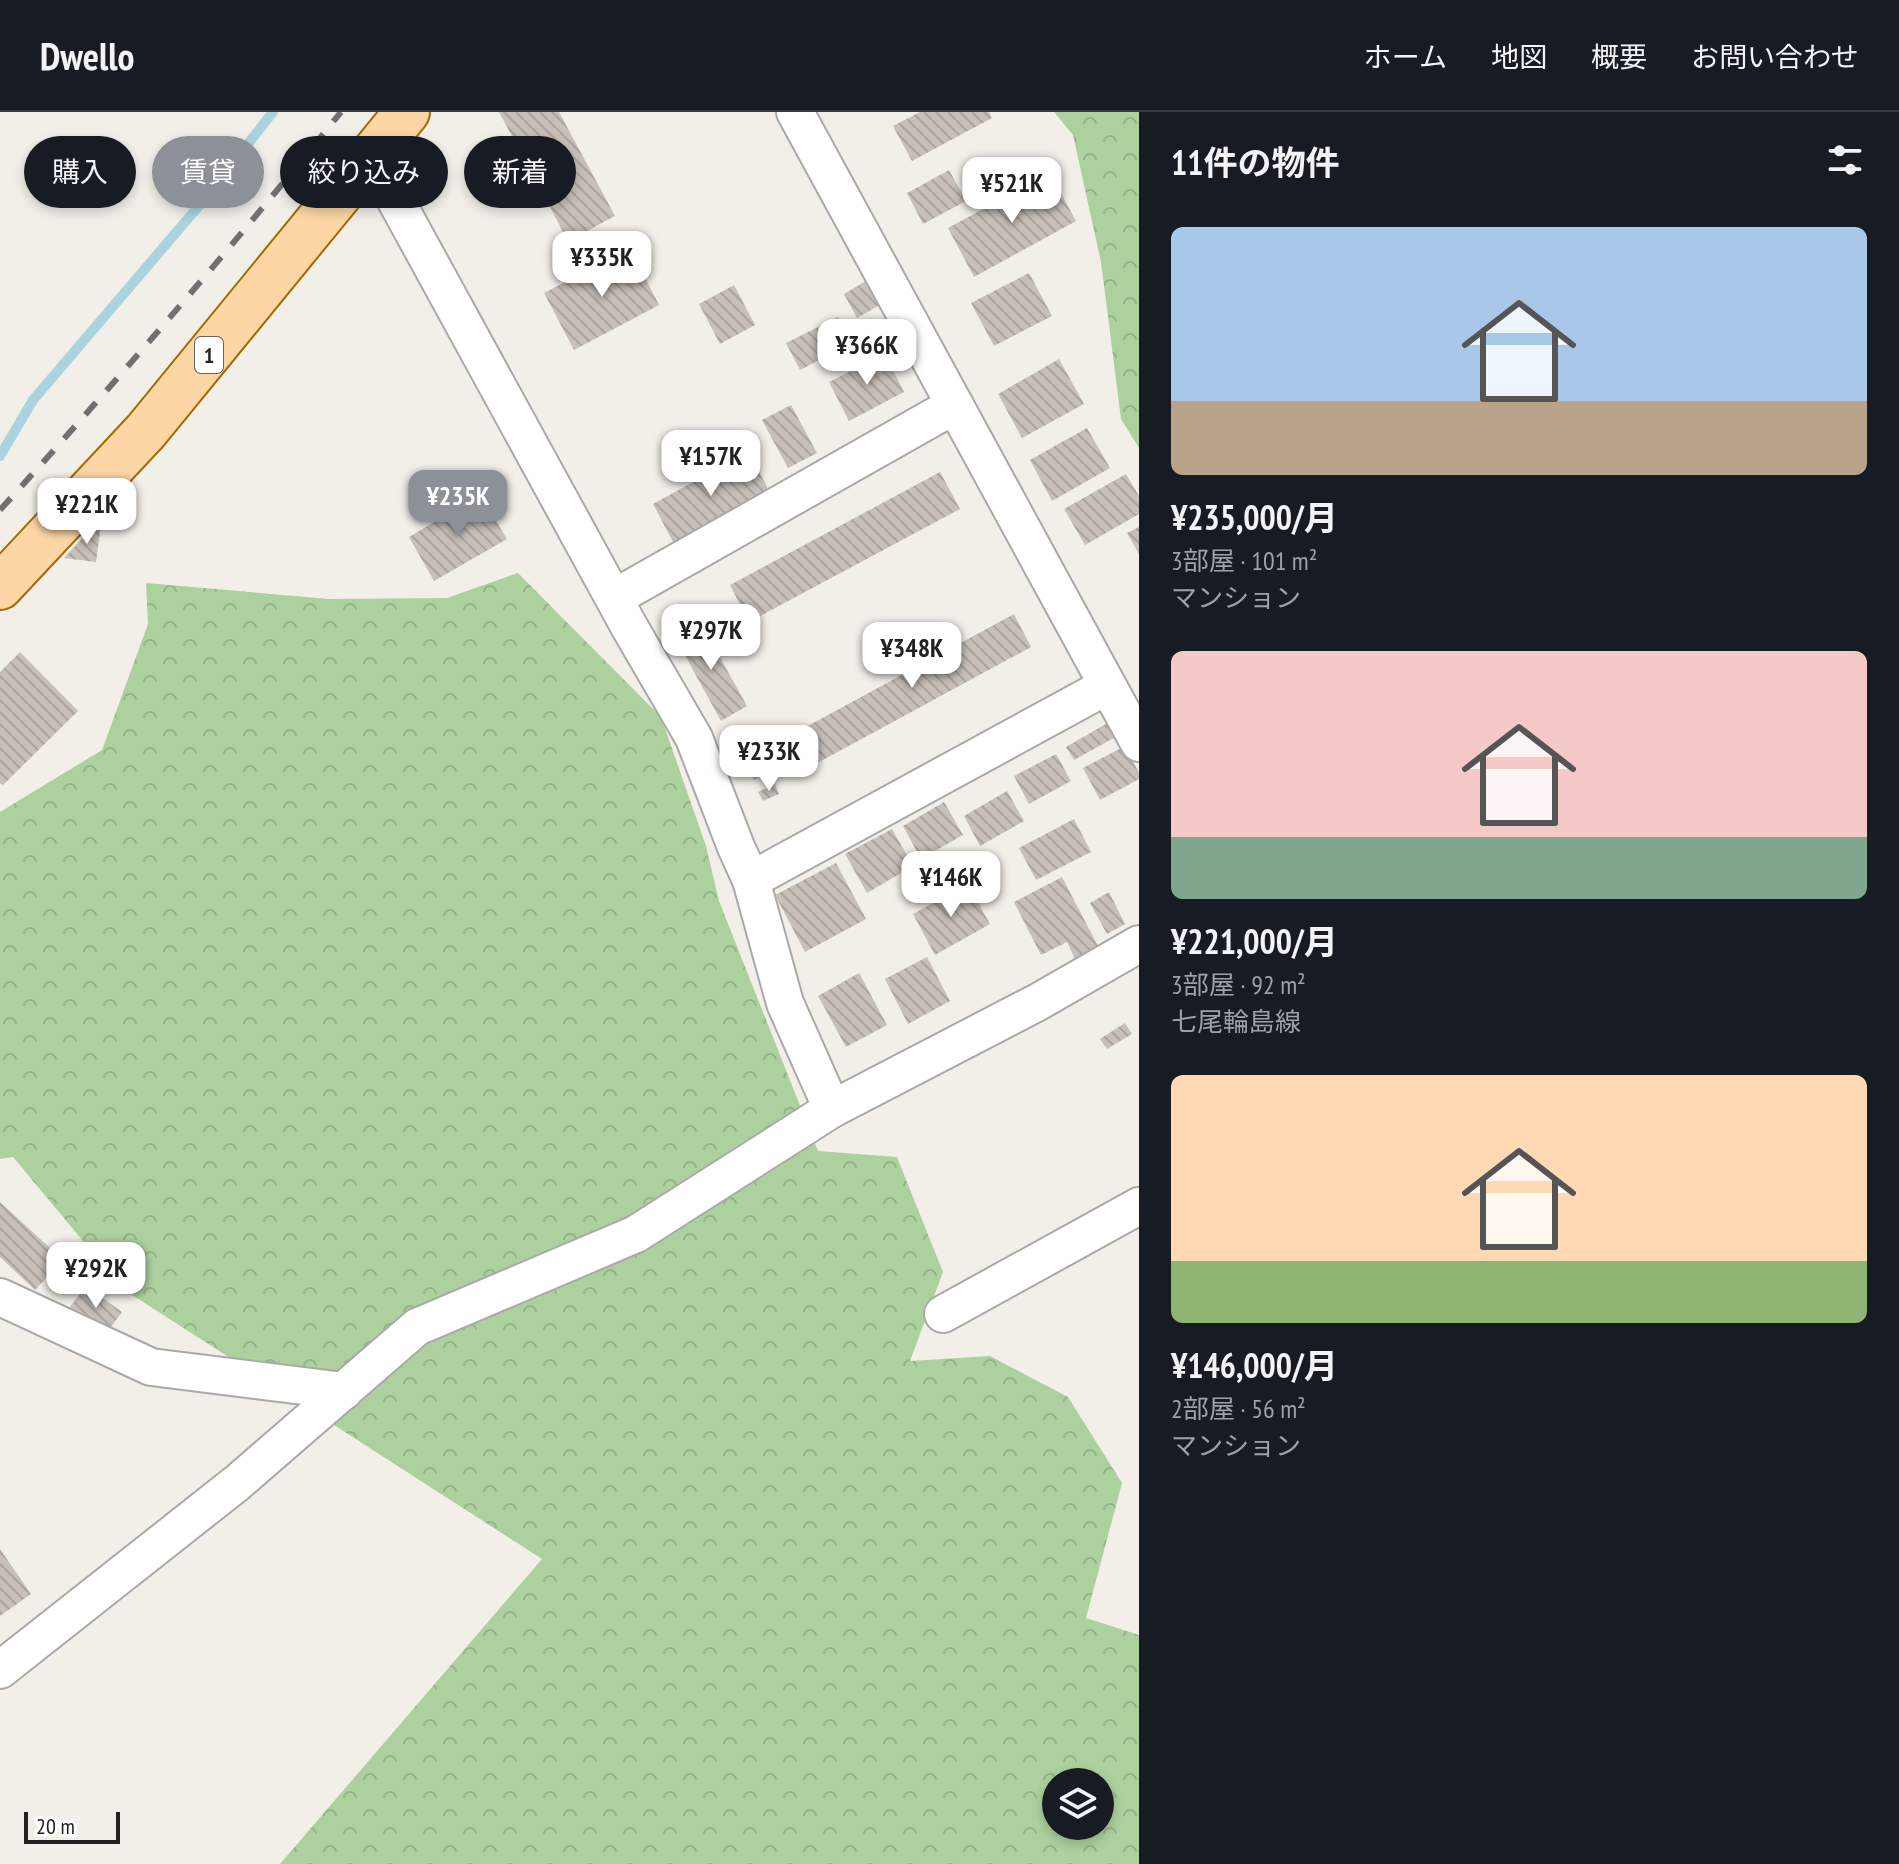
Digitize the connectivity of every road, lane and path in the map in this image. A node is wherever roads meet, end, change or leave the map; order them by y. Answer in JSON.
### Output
{"nodes":[{"id":1,"x":407,"y":112,"type":"edge"},
{"id":2,"x":795,"y":112,"type":"edge"},
{"id":3,"x":388,"y":136,"type":"edge"},
{"id":4,"x":330,"y":208,"type":"edge"},
{"id":5,"x":400,"y":208,"type":"edge"},
{"id":6,"x":955,"y":405,"type":"junction"},
{"id":7,"x":0,"y":587,"type":"edge"},
{"id":8,"x":614,"y":598,"type":"junction"},
{"id":9,"x":1107,"y":686,"type":"junction"},
{"id":10,"x":1139,"y":743,"type":"edge"},
{"id":11,"x":751,"y":880,"type":"junction"},
{"id":12,"x":1139,"y":944,"type":"edge"},
{"id":13,"x":832,"y":1109,"type":"junction"},
{"id":14,"x":1139,"y":1206,"type":"edge"},
{"id":15,"x":0,"y":1297,"type":"edge"},
{"id":16,"x":943,"y":1314,"type":"dead end"},
{"id":17,"x":344,"y":1391,"type":"junction"},
{"id":18,"x":0,"y":1670,"type":"edge"}],
"edges":[{"from":1,"to":3,"type":"main road","number":"1"},
{"from":2,"to":6,"type":"street"},
{"from":4,"to":7,"type":"main road","number":"1"},
{"from":5,"to":8,"type":"street"},
{"from":6,"to":8,"type":"street"},
{"from":6,"to":9,"type":"street"},
{"from":8,"to":11,"type":"street"},
{"from":9,"to":10,"type":"street"},
{"from":9,"to":11,"type":"street"},
{"from":11,"to":13,"type":"street"},
{"from":12,"to":13,"type":"street"},
{"from":13,"to":17,"type":"street"},
{"from":14,"to":16,"type":"street"},
{"from":15,"to":17,"type":"street"},
{"from":17,"to":18,"type":"street"}]}
